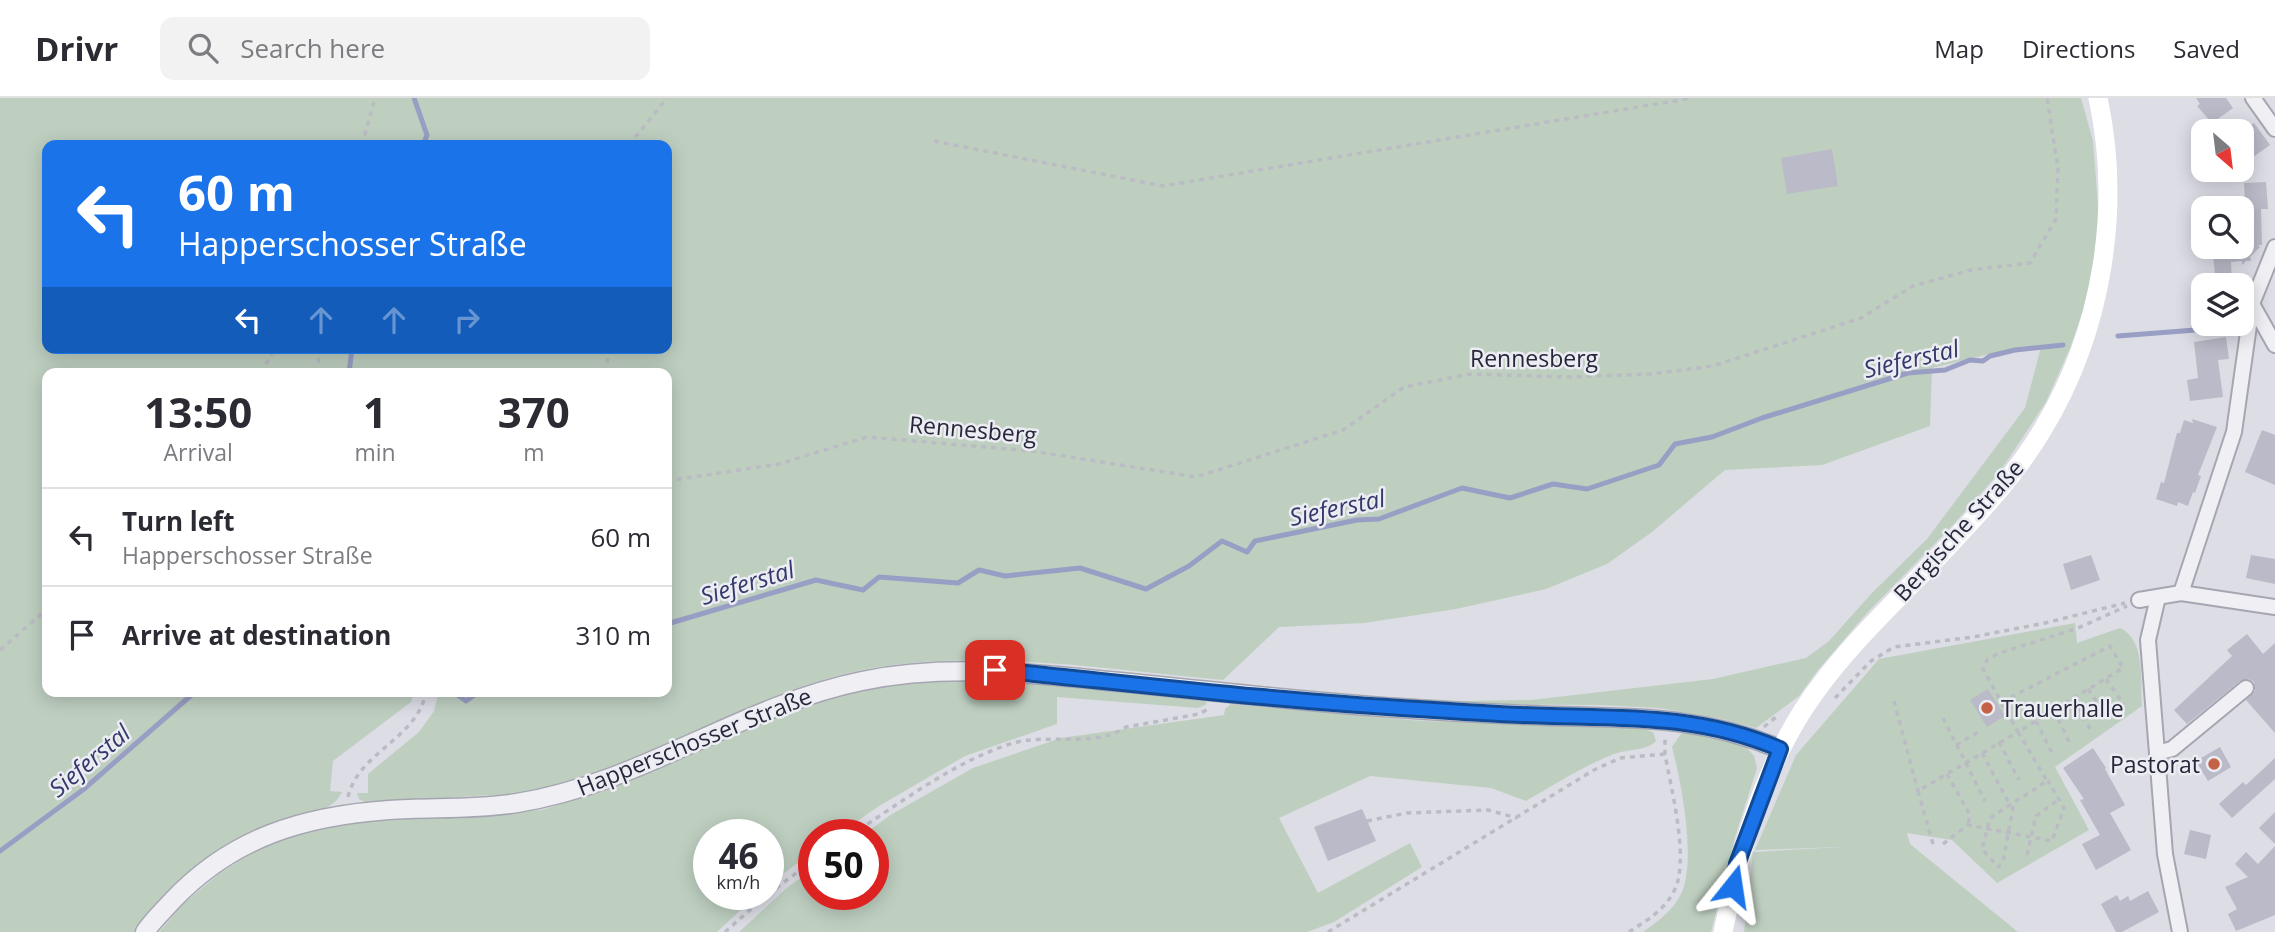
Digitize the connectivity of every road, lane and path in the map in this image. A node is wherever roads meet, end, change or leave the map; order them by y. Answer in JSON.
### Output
{"nodes":[{"id":1,"x":375,"y":98,"type":"edge"},
{"id":2,"x":667,"y":98,"type":"edge"},
{"id":3,"x":1692,"y":98,"type":"edge"},
{"id":4,"x":2047,"y":98,"type":"edge"},
{"id":5,"x":2098,"y":98,"type":"edge"},
{"id":6,"x":2253,"y":98,"type":"edge"},
{"id":7,"x":2275,"y":129,"type":"edge"},
{"id":8,"x":363,"y":140,"type":"edge"},
{"id":9,"x":633,"y":140,"type":"edge"},
{"id":10,"x":934,"y":141,"type":"dead end"},
{"id":11,"x":2275,"y":247,"type":"edge"},
{"id":12,"x":2254,"y":299,"type":"edge"},
{"id":13,"x":2254,"y":308,"type":"edge"},
{"id":14,"x":2246,"y":336,"type":"edge"},
{"id":15,"x":2275,"y":345,"type":"edge"},
{"id":16,"x":672,"y":480,"type":"edge"},
{"id":17,"x":2181,"y":593,"type":"junction"},
{"id":18,"x":2158,"y":597,"type":"junction"},
{"id":19,"x":2139,"y":600,"type":"joint"},
{"id":20,"x":2275,"y":607,"type":"edge"},
{"id":21,"x":2123,"y":608,"type":"dead end"},
{"id":22,"x":42,"y":613,"type":"edge"},
{"id":23,"x":0,"y":650,"type":"edge"},
{"id":24,"x":2106,"y":679,"type":"junction"},
{"id":25,"x":2246,"y":688,"type":"dead end"},
{"id":26,"x":2088,"y":690,"type":"junction"},
{"id":27,"x":1227,"y":692,"type":"junction"},
{"id":28,"x":424,"y":697,"type":"edge"},
{"id":29,"x":2072,"y":699,"type":"junction"},
{"id":30,"x":1833,"y":700,"type":"dead end"},
{"id":31,"x":1894,"y":701,"type":"dead end"},
{"id":32,"x":2001,"y":702,"type":"junction"},
{"id":33,"x":2123,"y":705,"type":"dead end"},
{"id":34,"x":1805,"y":708,"type":"junction"},
{"id":35,"x":2053,"y":710,"type":"junction"},
{"id":36,"x":2107,"y":717,"type":"dead end"},
{"id":37,"x":1665,"y":719,"type":"junction"},
{"id":38,"x":1943,"y":719,"type":"dead end"},
{"id":39,"x":2036,"y":721,"type":"junction"},
{"id":40,"x":1982,"y":730,"type":"dead end"},
{"id":41,"x":2091,"y":730,"type":"dead end"},
{"id":42,"x":2018,"y":732,"type":"junction"},
{"id":43,"x":1752,"y":737,"type":"junction"},
{"id":44,"x":1999,"y":743,"type":"junction"},
{"id":45,"x":2070,"y":744,"type":"dead end"},
{"id":46,"x":1956,"y":745,"type":"junction"},
{"id":47,"x":1780,"y":749,"type":"junction"},
{"id":48,"x":1982,"y":753,"type":"junction"},
{"id":49,"x":2157,"y":753,"type":"junction"},
{"id":50,"x":1665,"y":754,"type":"junction"},
{"id":51,"x":2053,"y":755,"type":"dead end"},
{"id":52,"x":1965,"y":763,"type":"junction"},
{"id":53,"x":1947,"y":774,"type":"junction"},
{"id":54,"x":2019,"y":780,"type":"dead end"},
{"id":55,"x":2047,"y":781,"type":"junction"},
{"id":56,"x":1918,"y":791,"type":"junction"},
{"id":57,"x":2059,"y":799,"type":"junction"},
{"id":58,"x":1985,"y":801,"type":"dead end"},
{"id":59,"x":2012,"y":804,"type":"junction"},
{"id":60,"x":347,"y":814,"type":"junction"},
{"id":61,"x":1517,"y":818,"type":"junction"},
{"id":62,"x":876,"y":819,"type":"edge"},
{"id":63,"x":1367,"y":821,"type":"dead end"},
{"id":64,"x":1968,"y":825,"type":"junction"},
{"id":65,"x":1987,"y":829,"type":"junction"},
{"id":66,"x":2008,"y":833,"type":"junction"},
{"id":67,"x":2030,"y":837,"type":"junction"},
{"id":68,"x":1943,"y":844,"type":"dead end"},
{"id":69,"x":1933,"y":845,"type":"dead end"},
{"id":70,"x":2027,"y":855,"type":"dead end"},
{"id":71,"x":750,"y":910,"type":"edge"},
{"id":72,"x":145,"y":932,"type":"edge"},
{"id":73,"x":725,"y":932,"type":"edge"},
{"id":74,"x":1328,"y":932,"type":"edge"},
{"id":75,"x":1629,"y":932,"type":"edge"},
{"id":76,"x":1723,"y":932,"type":"edge"},
{"id":77,"x":2180,"y":932,"type":"edge"}],
"edges":[{"from":1,"to":8,"type":"path"},
{"from":2,"to":9,"type":"path"},
{"from":3,"to":10,"type":"path"},
{"from":4,"to":16,"type":"path","name":"Rennesberg"},
{"from":5,"to":34,"type":"main road","name":"Bergische Straße"},
{"from":6,"to":7,"type":"street"},
{"from":11,"to":12,"type":"street"},
{"from":13,"to":15,"type":"street"},
{"from":14,"to":17,"type":"street"},
{"from":17,"to":18,"type":"street"},
{"from":17,"to":20,"type":"street"},
{"from":18,"to":19,"type":"street"},
{"from":18,"to":49,"type":"street"},
{"from":19,"to":30,"type":"path"},
{"from":21,"to":32,"type":"path"},
{"from":22,"to":23,"type":"path"},
{"from":24,"to":26,"type":"path"},
{"from":24,"to":32,"type":"path"},
{"from":24,"to":33,"type":"path"},
{"from":25,"to":49,"type":"street"},
{"from":26,"to":29,"type":"path"},
{"from":26,"to":36,"type":"path"},
{"from":27,"to":37,"type":"street","name":"Happerschosser Straße"},
{"from":27,"to":60,"type":"street","name":"Happerschosser Straße"},
{"from":27,"to":62,"type":"path"},
{"from":28,"to":60,"type":"path"},
{"from":29,"to":35,"type":"path"},
{"from":29,"to":41,"type":"path"},
{"from":31,"to":56,"type":"path"},
{"from":32,"to":42,"type":"path"},
{"from":34,"to":43,"type":"path"},
{"from":34,"to":47,"type":"main road","name":"Bergische Straße"},
{"from":35,"to":39,"type":"path"},
{"from":35,"to":45,"type":"path"},
{"from":37,"to":43,"type":"street","name":"Happerschosser Straße"},
{"from":37,"to":50,"type":"path"},
{"from":38,"to":46,"type":"path"},
{"from":39,"to":42,"type":"path"},
{"from":39,"to":51,"type":"path"},
{"from":40,"to":46,"type":"path"},
{"from":42,"to":44,"type":"path"},
{"from":42,"to":55,"type":"path"},
{"from":43,"to":47,"type":"street","name":"Happerschosser Straße"},
{"from":44,"to":48,"type":"path"},
{"from":44,"to":54,"type":"path"},
{"from":46,"to":52,"type":"path"},
{"from":47,"to":76,"type":"main road","name":"Bergische Straße"},
{"from":48,"to":52,"type":"path"},
{"from":48,"to":59,"type":"path"},
{"from":49,"to":77,"type":"street"},
{"from":50,"to":61,"type":"path"},
{"from":50,"to":75,"type":"path"},
{"from":52,"to":53,"type":"path"},
{"from":52,"to":58,"type":"path"},
{"from":53,"to":56,"type":"path"},
{"from":53,"to":64,"type":"path"},
{"from":55,"to":57,"type":"path"},
{"from":55,"to":59,"type":"path"},
{"from":56,"to":69,"type":"path"},
{"from":57,"to":67,"type":"path"},
{"from":57,"to":67,"type":"path"},
{"from":59,"to":65,"type":"path"},
{"from":59,"to":66,"type":"path"},
{"from":60,"to":72,"type":"street","name":"Happerschosser Straße"},
{"from":61,"to":63,"type":"path"},
{"from":61,"to":74,"type":"path"},
{"from":64,"to":65,"type":"path"},
{"from":64,"to":68,"type":"path"},
{"from":65,"to":66,"type":"path"},
{"from":65,"to":66,"type":"path"},
{"from":66,"to":67,"type":"path"},
{"from":67,"to":70,"type":"path"},
{"from":71,"to":73,"type":"path"}]}
